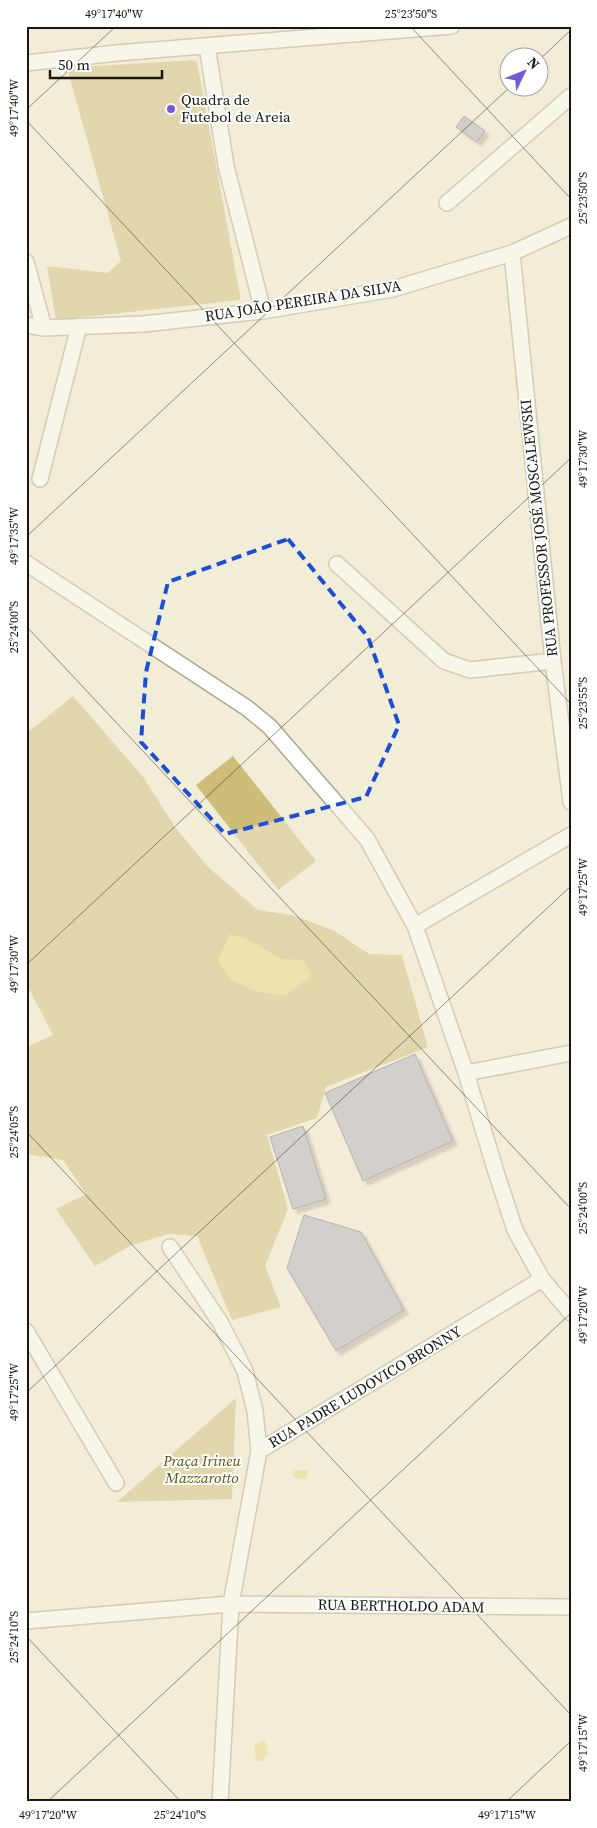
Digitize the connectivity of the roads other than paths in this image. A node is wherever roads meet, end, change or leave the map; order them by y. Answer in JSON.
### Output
{"nodes":[{"id":1,"x":452,"y":26,"type":"edge"},
{"id":2,"x":207,"y":46,"type":"junction"},
{"id":3,"x":26,"y":63,"type":"edge"},
{"id":4,"x":571,"y":96,"type":"edge"},
{"id":5,"x":447,"y":203,"type":"dead end"},
{"id":6,"x":571,"y":226,"type":"edge"},
{"id":7,"x":512,"y":253,"type":"junction"},
{"id":8,"x":26,"y":262,"type":"edge"},
{"id":9,"x":263,"y":311,"type":"junction"},
{"id":10,"x":26,"y":325,"type":"edge"},
{"id":11,"x":79,"y":326,"type":"junction"},
{"id":12,"x":44,"y":328,"type":"junction"},
{"id":13,"x":40,"y":479,"type":"dead end"},
{"id":14,"x":26,"y":562,"type":"edge"},
{"id":15,"x":337,"y":564,"type":"dead end"},
{"id":16,"x":553,"y":661,"type":"junction"},
{"id":17,"x":568,"y":766,"type":"edge"},
{"id":18,"x":571,"y":802,"type":"edge"},
{"id":19,"x":571,"y":835,"type":"edge"},
{"id":20,"x":415,"y":926,"type":"junction"},
{"id":21,"x":571,"y":1053,"type":"edge"},
{"id":22,"x":466,"y":1074,"type":"junction"},
{"id":23,"x":170,"y":1247,"type":"dead end"},
{"id":24,"x":542,"y":1279,"type":"junction"},
{"id":25,"x":571,"y":1313,"type":"edge"},
{"id":26,"x":26,"y":1331,"type":"edge"},
{"id":27,"x":259,"y":1451,"type":"junction"},
{"id":28,"x":116,"y":1482,"type":"dead end"},
{"id":29,"x":231,"y":1604,"type":"junction"},
{"id":30,"x":571,"y":1608,"type":"edge"},
{"id":31,"x":26,"y":1621,"type":"edge"},
{"id":32,"x":220,"y":1802,"type":"edge"}],
"edges":[{"from":1,"to":2,"type":"street"},
{"from":2,"to":3,"type":"street"},
{"from":2,"to":9,"type":"street"},
{"from":4,"to":5,"type":"street"},
{"from":6,"to":7,"type":"street","name":"RUA JOÃO PEREIRA DA SILVA"},
{"from":7,"to":9,"type":"street","name":"RUA JOÃO PEREIRA DA SILVA"},
{"from":7,"to":16,"type":"street","name":"RUA PROFESSOR JOSÉ MOSCALEWSKI"},
{"from":8,"to":12,"type":"street"},
{"from":9,"to":11,"type":"street","name":"RUA JOÃO PEREIRA DA SILVA"},
{"from":10,"to":12,"type":"street","name":"RUA JOÃO PEREIRA DA SILVA"},
{"from":11,"to":12,"type":"street","name":"RUA JOÃO PEREIRA DA SILVA"},
{"from":11,"to":13,"type":"street"},
{"from":14,"to":20,"type":"street"},
{"from":15,"to":16,"type":"street"},
{"from":16,"to":17,"type":"street","name":"RUA PROFESSOR JOSÉ MOSCALEWSKI"},
{"from":17,"to":18,"type":"street","name":"RUA PROFESSOR JOSÉ MOSCALEWSKI"},
{"from":19,"to":20,"type":"street"},
{"from":20,"to":22,"type":"street"},
{"from":21,"to":22,"type":"street"},
{"from":22,"to":24,"type":"street"},
{"from":23,"to":27,"type":"street"},
{"from":24,"to":25,"type":"street"},
{"from":24,"to":27,"type":"street","name":"RUA PADRE LUDOVICO BRONNY"},
{"from":26,"to":28,"type":"street"},
{"from":27,"to":29,"type":"street","name":"RUA PADRE LUDOVICO BRONNY"},
{"from":29,"to":30,"type":"street","name":"RUA BERTHOLDO ADAM"},
{"from":29,"to":31,"type":"street","name":"RUA BERTHOLDO ADAM"},
{"from":29,"to":32,"type":"street","name":"RUA PADRE LUDOVICO BRONNY"}]}
